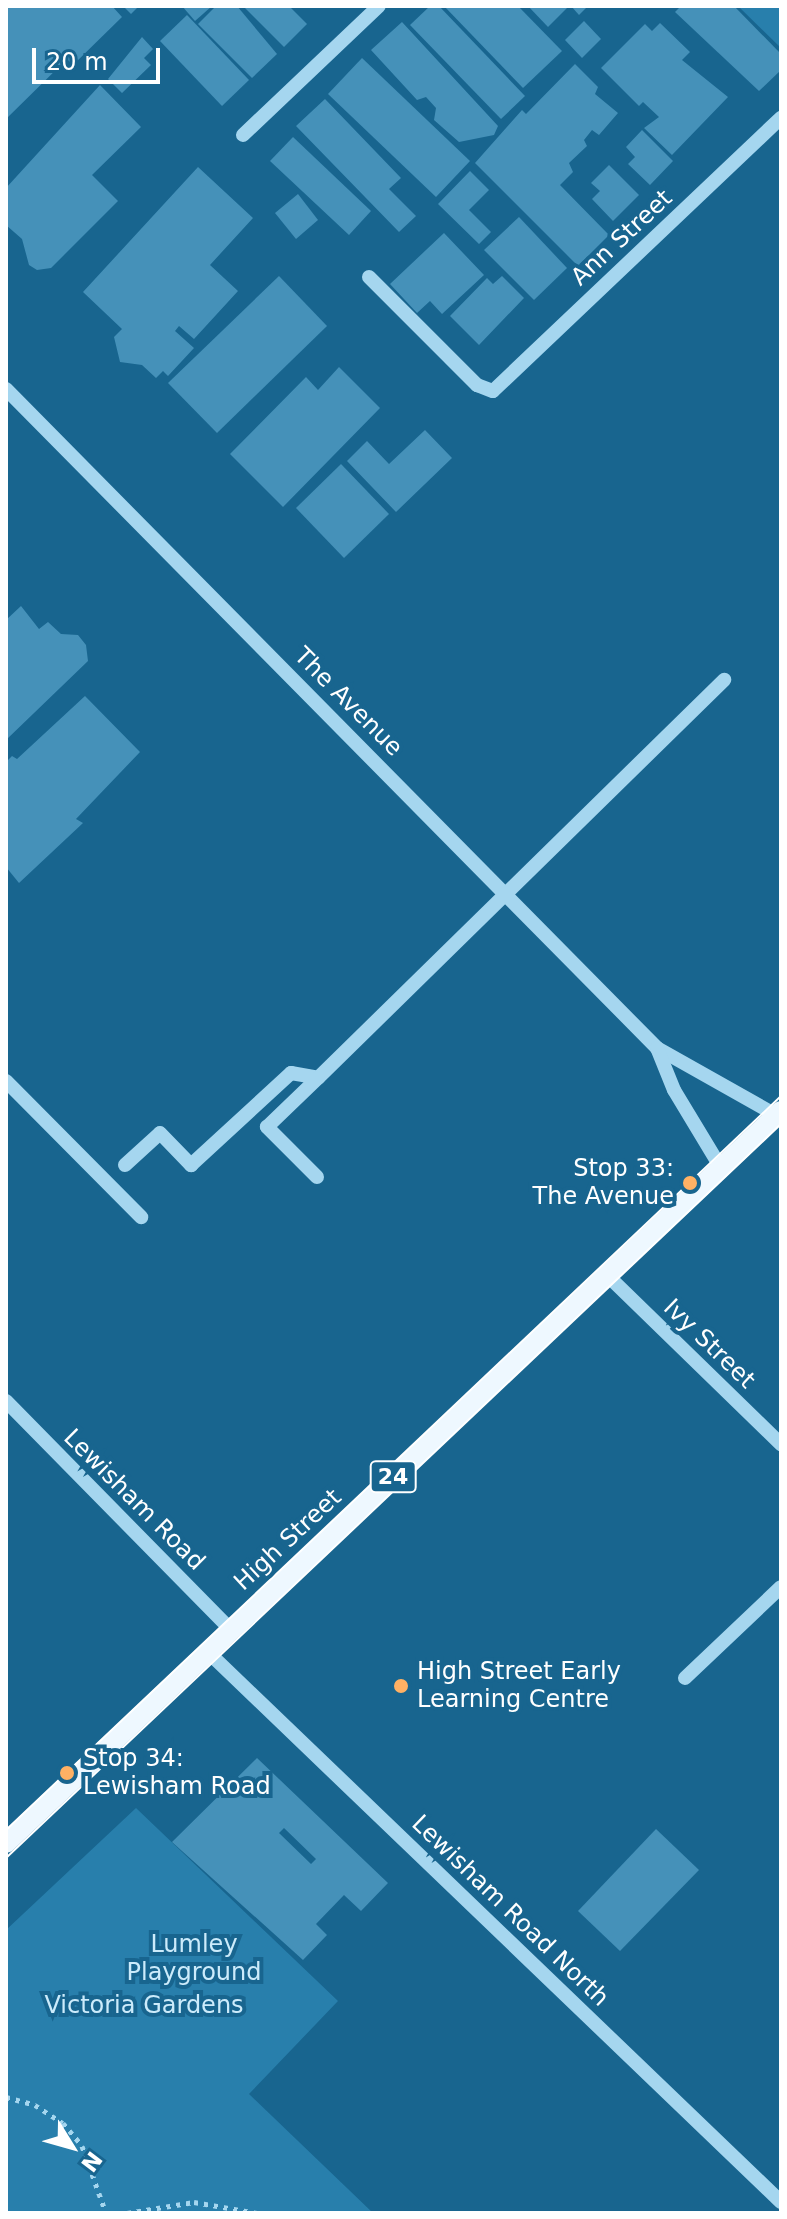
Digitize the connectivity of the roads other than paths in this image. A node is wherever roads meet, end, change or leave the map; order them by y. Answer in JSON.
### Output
{"nodes":[{"id":1,"x":379,"y":6,"type":"edge"},
{"id":2,"x":781,"y":118,"type":"edge"},
{"id":3,"x":243,"y":135,"type":"dead end"},
{"id":4,"x":369,"y":277,"type":"dead end"},
{"id":5,"x":6,"y":389,"type":"edge"},
{"id":6,"x":724,"y":680,"type":"dead end"},
{"id":7,"x":508,"y":895,"type":"junction"},
{"id":8,"x":657,"y":1048,"type":"junction"},
{"id":9,"x":318,"y":1078,"type":"junction"},
{"id":10,"x":6,"y":1081,"type":"edge"},
{"id":11,"x":779,"y":1113,"type":"edge"},
{"id":12,"x":125,"y":1165,"type":"dead end"},
{"id":13,"x":721,"y":1168,"type":"junction"},
{"id":14,"x":317,"y":1177,"type":"dead end"},
{"id":15,"x":141,"y":1217,"type":"dead end"},
{"id":16,"x":607,"y":1275,"type":"junction"},
{"id":17,"x":6,"y":1401,"type":"edge"},
{"id":18,"x":781,"y":1444,"type":"edge"},
{"id":19,"x":781,"y":1587,"type":"edge"},
{"id":20,"x":231,"y":1630,"type":"junction"},
{"id":21,"x":208,"y":1652,"type":"junction"},
{"id":22,"x":685,"y":1678,"type":"dead end"},
{"id":23,"x":6,"y":1843,"type":"edge"},
{"id":24,"x":781,"y":2202,"type":"edge"}],
"edges":[{"from":1,"to":3,"type":"street"},
{"from":2,"to":4,"type":"street","name":"Ann Street"},
{"from":5,"to":7,"type":"street","name":"The Avenue"},
{"from":6,"to":7,"type":"street"},
{"from":7,"to":8,"type":"street","name":"The Avenue"},
{"from":7,"to":9,"type":"street"},
{"from":8,"to":11,"type":"street","name":"The Avenue"},
{"from":8,"to":13,"type":"street","name":"The Avenue"},
{"from":9,"to":12,"type":"street"},
{"from":9,"to":14,"type":"street"},
{"from":10,"to":15,"type":"street"},
{"from":11,"to":13,"type":"main road","name":"High Street","number":"24"},
{"from":13,"to":16,"type":"main road","name":"High Street","number":"24"},
{"from":16,"to":18,"type":"street","name":"Ivy Street"},
{"from":16,"to":20,"type":"main road","name":"High Street","number":"24"},
{"from":17,"to":20,"type":"street","name":"Lewisham Road"},
{"from":19,"to":22,"type":"street"},
{"from":20,"to":21,"type":"main road","name":"High Street","number":"24"},
{"from":21,"to":23,"type":"main road","name":"High Street","number":"24"},
{"from":21,"to":24,"type":"street","name":"Lewisham Road North"}]}
